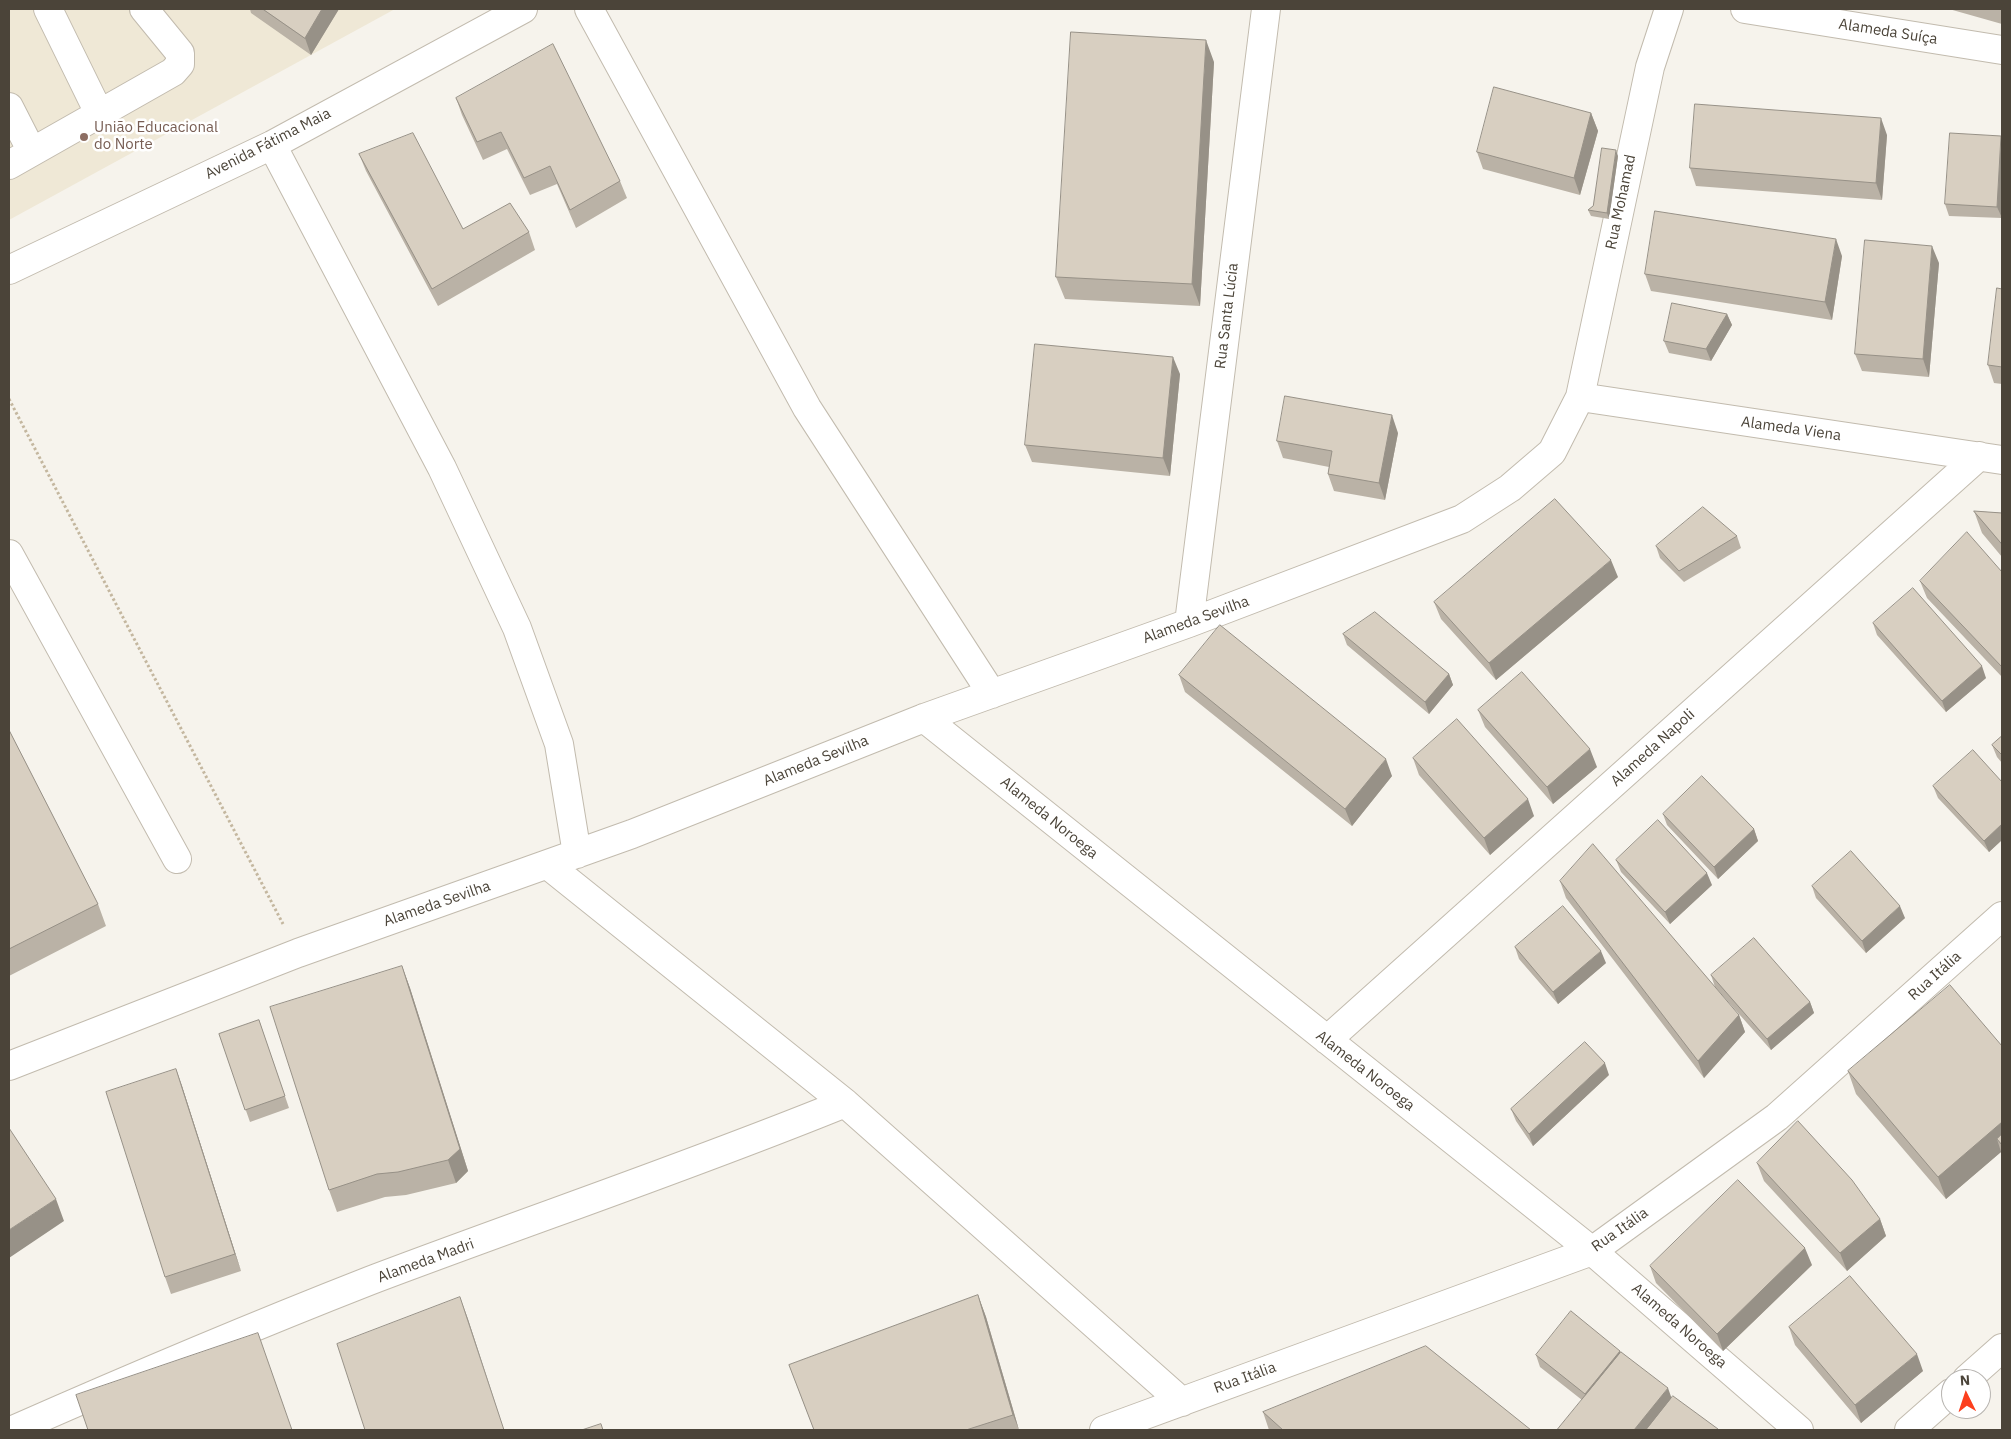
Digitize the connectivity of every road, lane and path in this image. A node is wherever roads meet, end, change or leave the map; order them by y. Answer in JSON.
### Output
{"nodes":[{"id":1,"x":48,"y":9,"type":"edge"},
{"id":2,"x":144,"y":9,"type":"edge"},
{"id":3,"x":523,"y":9,"type":"edge"},
{"id":4,"x":589,"y":9,"type":"edge"},
{"id":5,"x":1266,"y":9,"type":"edge"},
{"id":6,"x":1669,"y":9,"type":"edge"},
{"id":7,"x":1745,"y":9,"type":"edge"},
{"id":8,"x":2002,"y":50,"type":"edge"},
{"id":9,"x":9,"y":107,"type":"edge"},
{"id":10,"x":99,"y":113,"type":"junction"},
{"id":11,"x":272,"y":145,"type":"junction"},
{"id":12,"x":32,"y":152,"type":"junction"},
{"id":13,"x":9,"y":165,"type":"edge"},
{"id":14,"x":9,"y":270,"type":"edge"},
{"id":15,"x":1580,"y":397,"type":"junction"},
{"id":16,"x":9,"y":399,"type":"edge"},
{"id":17,"x":1991,"y":458,"type":"edge"},
{"id":18,"x":9,"y":554,"type":"edge"},
{"id":19,"x":1189,"y":623,"type":"junction"},
{"id":20,"x":992,"y":694,"type":"junction"},
{"id":21,"x":924,"y":718,"type":"junction"},
{"id":22,"x":577,"y":854,"type":"junction"},
{"id":23,"x":177,"y":859,"type":"dead end"},
{"id":24,"x":548,"y":865,"type":"junction"},
{"id":25,"x":2002,"y":916,"type":"edge"},
{"id":26,"x":298,"y":953,"type":"junction"},
{"id":27,"x":1326,"y":1040,"type":"junction"},
{"id":28,"x":9,"y":1066,"type":"edge"},
{"id":29,"x":844,"y":1103,"type":"junction"},
{"id":30,"x":1592,"y":1251,"type":"junction"},
{"id":31,"x":2002,"y":1348,"type":"edge"},
{"id":32,"x":1978,"y":1369,"type":"edge"},
{"id":33,"x":1182,"y":1402,"type":"junction"},
{"id":34,"x":1941,"y":1402,"type":"edge"},
{"id":35,"x":13,"y":1430,"type":"edge"},
{"id":36,"x":1104,"y":1430,"type":"edge"},
{"id":37,"x":1799,"y":1430,"type":"edge"},
{"id":38,"x":1908,"y":1430,"type":"edge"}],
"edges":[{"from":1,"to":10,"type":"street"},
{"from":2,"to":10,"type":"street"},
{"from":3,"to":11,"type":"street","name":"Avenida Fátima Maia"},
{"from":4,"to":20,"type":"street"},
{"from":5,"to":19,"type":"street","name":"Rua Santa Lúcia"},
{"from":6,"to":15,"type":"street","name":"Rua Mohamad"},
{"from":7,"to":8,"type":"street","name":"Alameda Suíça"},
{"from":9,"to":12,"type":"street"},
{"from":10,"to":12,"type":"street"},
{"from":11,"to":14,"type":"street","name":"Avenida Fátima Maia"},
{"from":11,"to":22,"type":"street"},
{"from":12,"to":13,"type":"street"},
{"from":15,"to":17,"type":"street","name":"Alameda Viena"},
{"from":15,"to":19,"type":"street","name":"Alameda Sevilha"},
{"from":16,"to":26,"type":"path"},
{"from":17,"to":27,"type":"street","name":"Alameda Napoli"},
{"from":18,"to":23,"type":"street"},
{"from":19,"to":20,"type":"street","name":"Alameda Sevilha"},
{"from":20,"to":21,"type":"street","name":"Alameda Sevilha"},
{"from":21,"to":22,"type":"street","name":"Alameda Sevilha"},
{"from":21,"to":27,"type":"street","name":"Alameda Noroega"},
{"from":22,"to":24,"type":"street","name":"Alameda Sevilha"},
{"from":24,"to":26,"type":"street","name":"Alameda Sevilha"},
{"from":24,"to":29,"type":"street"},
{"from":25,"to":30,"type":"street","name":"Rua Itália"},
{"from":26,"to":28,"type":"street","name":"Alameda Sevilha"},
{"from":27,"to":30,"type":"street","name":"Alameda Noroega"},
{"from":29,"to":33,"type":"street"},
{"from":29,"to":35,"type":"street","name":"Alameda Madri"},
{"from":30,"to":33,"type":"street","name":"Rua Itália"},
{"from":30,"to":37,"type":"street","name":"Alameda Noroega"},
{"from":31,"to":32,"type":"street"},
{"from":33,"to":36,"type":"street","name":"Rua Itália"},
{"from":34,"to":38,"type":"street"}]}
